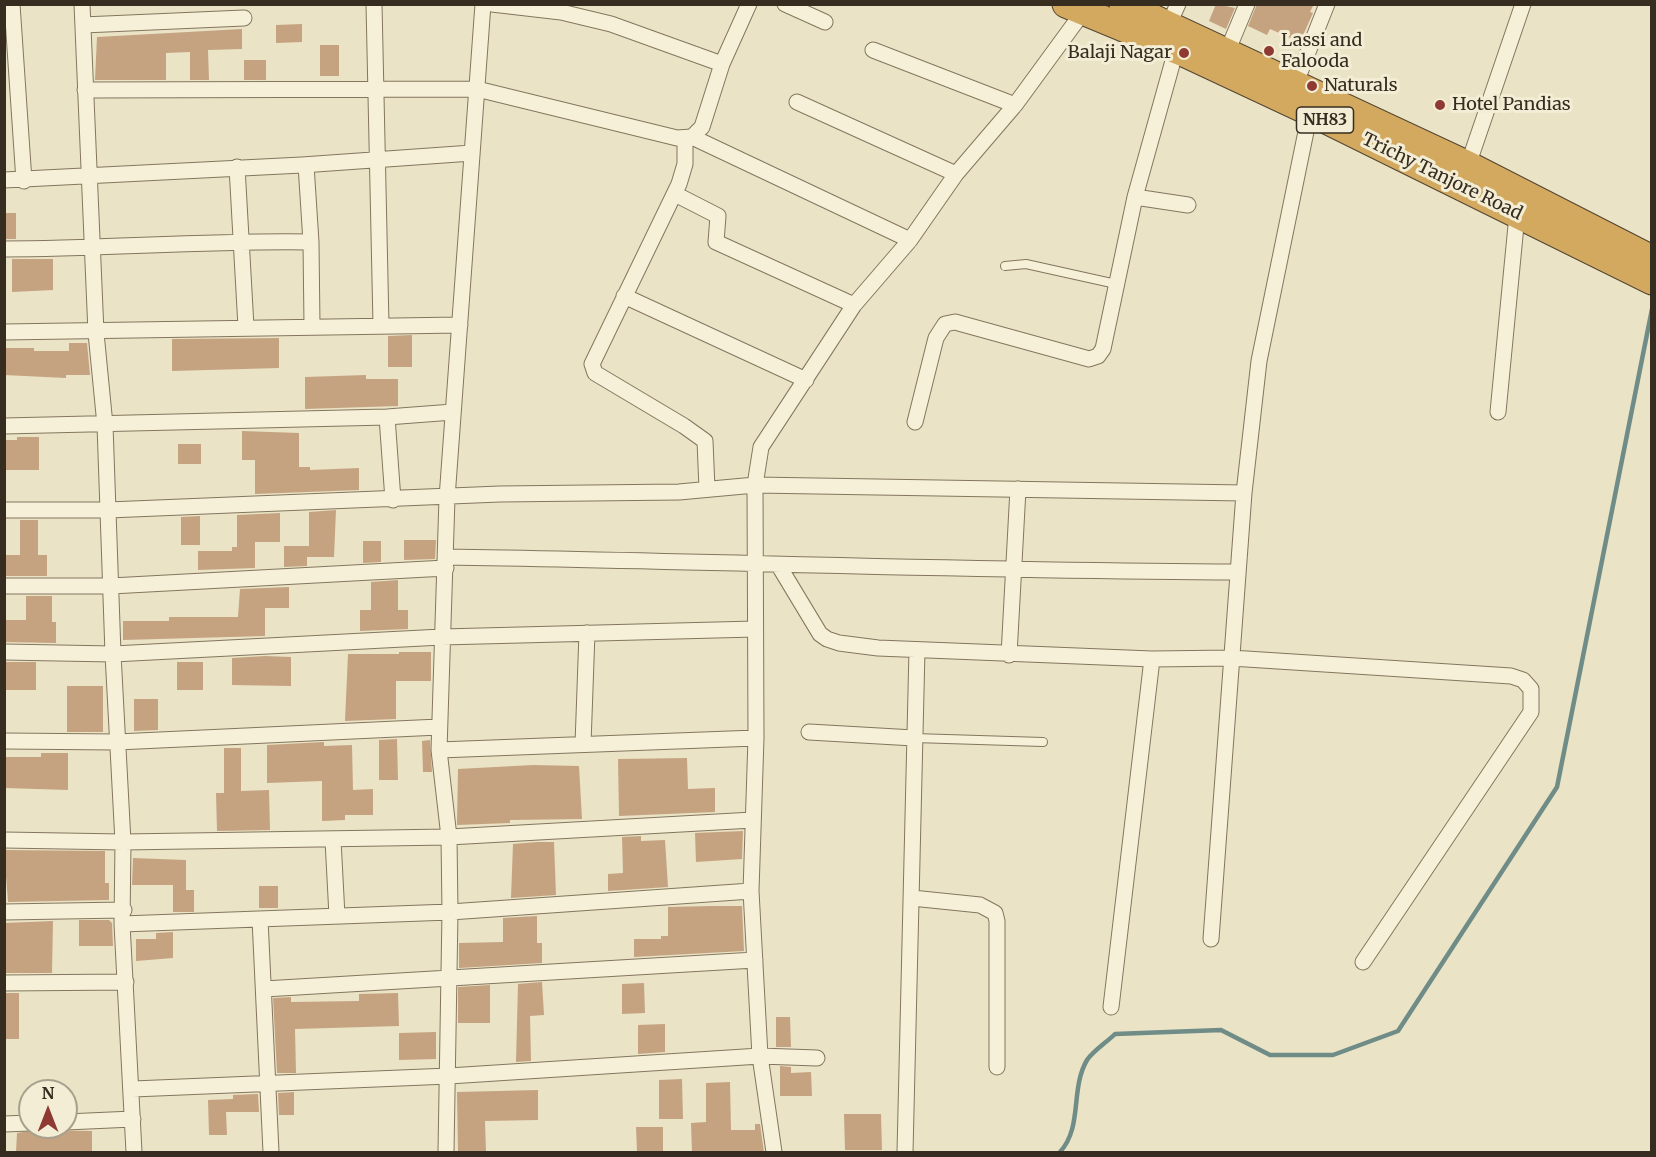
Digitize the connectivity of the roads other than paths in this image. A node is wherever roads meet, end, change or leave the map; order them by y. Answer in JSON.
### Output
{"nodes":[{"id":1,"x":12,"y":4,"type":"edge"},
{"id":2,"x":82,"y":4,"type":"edge"},
{"id":3,"x":374,"y":4,"type":"edge"},
{"id":4,"x":483,"y":4,"type":"edge"},
{"id":5,"x":492,"y":4,"type":"edge"},
{"id":6,"x":749,"y":4,"type":"edge"},
{"id":7,"x":785,"y":4,"type":"edge"},
{"id":8,"x":1123,"y":4,"type":"edge"},
{"id":9,"x":1247,"y":4,"type":"edge"},
{"id":10,"x":1328,"y":4,"type":"edge"},
{"id":11,"x":1523,"y":4,"type":"edge"},
{"id":12,"x":1074,"y":8,"type":"edge"},
{"id":13,"x":244,"y":18,"type":"dead end"},
{"id":14,"x":825,"y":22,"type":"dead end"},
{"id":15,"x":83,"y":25,"type":"junction"},
{"id":16,"x":1174,"y":26,"type":"edge"},
{"id":17,"x":873,"y":50,"type":"dead end"},
{"id":18,"x":1227,"y":52,"type":"junction"},
{"id":19,"x":723,"y":64,"type":"junction"},
{"id":20,"x":1295,"y":85,"type":"junction"},
{"id":21,"x":374,"y":88,"type":"junction"},
{"id":22,"x":477,"y":89,"type":"junction"},
{"id":23,"x":85,"y":90,"type":"junction"},
{"id":24,"x":797,"y":102,"type":"dead end"},
{"id":25,"x":1015,"y":105,"type":"junction"},
{"id":26,"x":1310,"y":112,"type":"junction"},
{"id":27,"x":689,"y":138,"type":"junction"},
{"id":28,"x":472,"y":153,"type":"junction"},
{"id":29,"x":376,"y":160,"type":"junction"},
{"id":30,"x":306,"y":165,"type":"junction"},
{"id":31,"x":1468,"y":165,"type":"junction"},
{"id":32,"x":237,"y":167,"type":"junction"},
{"id":33,"x":956,"y":174,"type":"junction"},
{"id":34,"x":91,"y":177,"type":"junction"},
{"id":35,"x":4,"y":180,"type":"edge"},
{"id":36,"x":24,"y":181,"type":"junction"},
{"id":37,"x":677,"y":189,"type":"junction"},
{"id":38,"x":1135,"y":197,"type":"junction"},
{"id":39,"x":1188,"y":205,"type":"dead end"},
{"id":40,"x":1517,"y":215,"type":"junction"},
{"id":41,"x":1581,"y":235,"type":"junction"},
{"id":42,"x":910,"y":240,"type":"junction"},
{"id":43,"x":241,"y":241,"type":"junction"},
{"id":44,"x":311,"y":242,"type":"junction"},
{"id":45,"x":4,"y":249,"type":"edge"},
{"id":46,"x":92,"y":249,"type":"junction"},
{"id":47,"x":1652,"y":259,"type":"edge"},
{"id":48,"x":1005,"y":266,"type":"dead end"},
{"id":49,"x":1652,"y":281,"type":"edge"},
{"id":50,"x":1116,"y":284,"type":"junction"},
{"id":51,"x":624,"y":296,"type":"junction"},
{"id":52,"x":854,"y":305,"type":"junction"},
{"id":53,"x":381,"y":325,"type":"junction"},
{"id":54,"x":460,"y":325,"type":"junction"},
{"id":55,"x":312,"y":326,"type":"junction"},
{"id":56,"x":246,"y":327,"type":"junction"},
{"id":57,"x":4,"y":332,"type":"edge"},
{"id":58,"x":96,"y":333,"type":"junction"},
{"id":59,"x":806,"y":380,"type":"junction"},
{"id":60,"x":454,"y":400,"type":"junction"},
{"id":61,"x":1498,"y":412,"type":"dead end"},
{"id":62,"x":387,"y":417,"type":"junction"},
{"id":63,"x":915,"y":422,"type":"dead end"},
{"id":64,"x":105,"y":425,"type":"junction"},
{"id":65,"x":4,"y":426,"type":"edge"},
{"id":66,"x":755,"y":484,"type":"junction"},
{"id":67,"x":704,"y":489,"type":"junction"},
{"id":68,"x":1018,"y":489,"type":"junction"},
{"id":69,"x":1244,"y":493,"type":"junction"},
{"id":70,"x":447,"y":498,"type":"junction"},
{"id":71,"x":393,"y":500,"type":"junction"},
{"id":72,"x":4,"y":510,"type":"edge"},
{"id":73,"x":108,"y":510,"type":"junction"},
{"id":74,"x":446,"y":562,"type":"junction"},
{"id":75,"x":755,"y":564,"type":"junction"},
{"id":76,"x":779,"y":566,"type":"junction"},
{"id":77,"x":1012,"y":571,"type":"junction"},
{"id":78,"x":1238,"y":572,"type":"junction"},
{"id":79,"x":4,"y":586,"type":"edge"},
{"id":80,"x":111,"y":586,"type":"junction"},
{"id":81,"x":755,"y":628,"type":"junction"},
{"id":82,"x":587,"y":633,"type":"junction"},
{"id":83,"x":442,"y":637,"type":"junction"},
{"id":84,"x":917,"y":650,"type":"junction"},
{"id":85,"x":4,"y":652,"type":"edge"},
{"id":86,"x":113,"y":654,"type":"junction"},
{"id":87,"x":1009,"y":655,"type":"junction"},
{"id":88,"x":1231,"y":658,"type":"junction"},
{"id":89,"x":1152,"y":659,"type":"junction"},
{"id":90,"x":440,"y":727,"type":"junction"},
{"id":91,"x":809,"y":732,"type":"dead end"},
{"id":92,"x":756,"y":738,"type":"junction"},
{"id":93,"x":914,"y":738,"type":"junction"},
{"id":94,"x":4,"y":741,"type":"edge"},
{"id":95,"x":117,"y":742,"type":"junction"},
{"id":96,"x":1043,"y":742,"type":"dead end"},
{"id":97,"x":583,"y":744,"type":"junction"},
{"id":98,"x":439,"y":750,"type":"junction"},
{"id":99,"x":753,"y":820,"type":"junction"},
{"id":100,"x":449,"y":837,"type":"junction"},
{"id":101,"x":4,"y":840,"type":"edge"},
{"id":102,"x":333,"y":840,"type":"junction"},
{"id":103,"x":123,"y":842,"type":"junction"},
{"id":104,"x":751,"y":891,"type":"junction"},
{"id":105,"x":912,"y":898,"type":"junction"},
{"id":106,"x":4,"y":912,"type":"edge"},
{"id":107,"x":450,"y":912,"type":"junction"},
{"id":108,"x":337,"y":916,"type":"junction"},
{"id":109,"x":123,"y":917,"type":"junction"},
{"id":110,"x":260,"y":919,"type":"junction"},
{"id":111,"x":1211,"y":939,"type":"dead end"},
{"id":112,"x":755,"y":960,"type":"junction"},
{"id":113,"x":1363,"y":962,"type":"dead end"},
{"id":114,"x":447,"y":979,"type":"junction"},
{"id":115,"x":126,"y":982,"type":"junction"},
{"id":116,"x":4,"y":983,"type":"edge"},
{"id":117,"x":264,"y":989,"type":"junction"},
{"id":118,"x":1110,"y":1007,"type":"dead end"},
{"id":119,"x":760,"y":1056,"type":"junction"},
{"id":120,"x":818,"y":1058,"type":"dead end"},
{"id":121,"x":997,"y":1067,"type":"dead end"},
{"id":122,"x":449,"y":1076,"type":"junction"},
{"id":123,"x":266,"y":1085,"type":"junction"},
{"id":124,"x":132,"y":1089,"type":"junction"},
{"id":125,"x":132,"y":1119,"type":"junction"},
{"id":126,"x":78,"y":1121,"type":"edge"},
{"id":127,"x":134,"y":1152,"type":"edge"},
{"id":128,"x":271,"y":1152,"type":"edge"},
{"id":129,"x":446,"y":1152,"type":"edge"},
{"id":130,"x":774,"y":1152,"type":"edge"},
{"id":131,"x":904,"y":1152,"type":"edge"}],
"edges":[{"from":1,"to":36,"type":"street"},
{"from":2,"to":15,"type":"street"},
{"from":3,"to":21,"type":"street"},
{"from":4,"to":22,"type":"street"},
{"from":5,"to":19,"type":"street"},
{"from":6,"to":19,"type":"street"},
{"from":7,"to":14,"type":"street"},
{"from":8,"to":16,"type":"highway","name":"Trichy Tanjore Road","number":"NH83"},
{"from":9,"to":18,"type":"street"},
{"from":10,"to":20,"type":"street"},
{"from":11,"to":31,"type":"street"},
{"from":12,"to":16,"type":"highway","name":"Trichy Tanjore Road","number":"NH83"},
{"from":12,"to":25,"type":"street"},
{"from":13,"to":15,"type":"street"},
{"from":15,"to":23,"type":"street"},
{"from":16,"to":18,"type":"highway","name":"Trichy Tanjore Road","number":"NH83"},
{"from":16,"to":26,"type":"highway","name":"Trichy Tanjore Road","number":"NH83"},
{"from":16,"to":38,"type":"street"},
{"from":17,"to":25,"type":"street"},
{"from":18,"to":20,"type":"highway","name":"Trichy Tanjore Road","number":"NH83"},
{"from":19,"to":27,"type":"street"},
{"from":20,"to":31,"type":"highway","name":"Trichy Tanjore Road","number":"NH83"},
{"from":21,"to":22,"type":"street"},
{"from":21,"to":23,"type":"street"},
{"from":21,"to":29,"type":"street"},
{"from":22,"to":27,"type":"street"},
{"from":22,"to":28,"type":"street"},
{"from":23,"to":34,"type":"street"},
{"from":24,"to":33,"type":"street"},
{"from":25,"to":33,"type":"street"},
{"from":26,"to":40,"type":"highway","name":"Trichy Tanjore Road","number":"NH83"},
{"from":26,"to":69,"type":"street"},
{"from":27,"to":37,"type":"street"},
{"from":27,"to":42,"type":"street"},
{"from":28,"to":29,"type":"street"},
{"from":28,"to":54,"type":"street"},
{"from":29,"to":30,"type":"street"},
{"from":29,"to":53,"type":"street"},
{"from":30,"to":32,"type":"street"},
{"from":30,"to":44,"type":"street"},
{"from":31,"to":41,"type":"highway","name":"Trichy Tanjore Road","number":"NH83"},
{"from":32,"to":34,"type":"street"},
{"from":32,"to":43,"type":"street"},
{"from":33,"to":42,"type":"street"},
{"from":34,"to":36,"type":"street"},
{"from":34,"to":46,"type":"street"},
{"from":35,"to":36,"type":"street"},
{"from":37,"to":51,"type":"street"},
{"from":37,"to":52,"type":"street"},
{"from":38,"to":39,"type":"street"},
{"from":38,"to":50,"type":"street"},
{"from":40,"to":41,"type":"highway","name":"Trichy Tanjore Road","number":"NH83"},
{"from":40,"to":61,"type":"street"},
{"from":41,"to":47,"type":"highway","name":"Trichy Tanjore Road","number":"NH83"},
{"from":41,"to":49,"type":"highway","name":"Trichy Tanjore Road","number":"NH83"},
{"from":42,"to":52,"type":"street"},
{"from":43,"to":44,"type":"street"},
{"from":43,"to":46,"type":"street"},
{"from":43,"to":56,"type":"street"},
{"from":44,"to":55,"type":"street"},
{"from":45,"to":46,"type":"street"},
{"from":46,"to":58,"type":"street"},
{"from":48,"to":50,"type":"lane"},
{"from":50,"to":63,"type":"street"},
{"from":51,"to":59,"type":"street"},
{"from":51,"to":67,"type":"street"},
{"from":52,"to":59,"type":"street"},
{"from":53,"to":54,"type":"street"},
{"from":53,"to":55,"type":"street"},
{"from":54,"to":60,"type":"street"},
{"from":55,"to":56,"type":"street"},
{"from":56,"to":58,"type":"street"},
{"from":57,"to":58,"type":"street"},
{"from":58,"to":64,"type":"street"},
{"from":59,"to":66,"type":"street"},
{"from":60,"to":62,"type":"street"},
{"from":60,"to":70,"type":"street"},
{"from":62,"to":64,"type":"street"},
{"from":62,"to":71,"type":"street"},
{"from":64,"to":65,"type":"street"},
{"from":64,"to":73,"type":"street"},
{"from":66,"to":67,"type":"street"},
{"from":66,"to":68,"type":"street"},
{"from":66,"to":75,"type":"street"},
{"from":67,"to":70,"type":"street"},
{"from":68,"to":69,"type":"street"},
{"from":68,"to":77,"type":"street"},
{"from":69,"to":78,"type":"street"},
{"from":70,"to":71,"type":"street"},
{"from":70,"to":74,"type":"street"},
{"from":71,"to":73,"type":"street"},
{"from":72,"to":73,"type":"street"},
{"from":73,"to":80,"type":"street"},
{"from":74,"to":75,"type":"street"},
{"from":74,"to":80,"type":"street"},
{"from":74,"to":83,"type":"street"},
{"from":75,"to":76,"type":"street"},
{"from":75,"to":81,"type":"street"},
{"from":76,"to":77,"type":"street"},
{"from":76,"to":84,"type":"street"},
{"from":77,"to":78,"type":"street"},
{"from":77,"to":87,"type":"street"},
{"from":78,"to":88,"type":"street"},
{"from":79,"to":80,"type":"street"},
{"from":80,"to":86,"type":"street"},
{"from":81,"to":82,"type":"street"},
{"from":81,"to":92,"type":"street"},
{"from":82,"to":83,"type":"street"},
{"from":82,"to":97,"type":"street"},
{"from":83,"to":86,"type":"street"},
{"from":83,"to":90,"type":"street"},
{"from":84,"to":87,"type":"street"},
{"from":84,"to":93,"type":"street"},
{"from":85,"to":86,"type":"street"},
{"from":86,"to":95,"type":"street"},
{"from":87,"to":89,"type":"street"},
{"from":88,"to":89,"type":"street"},
{"from":88,"to":111,"type":"street"},
{"from":88,"to":113,"type":"street"},
{"from":89,"to":118,"type":"street"},
{"from":90,"to":95,"type":"street"},
{"from":90,"to":98,"type":"street"},
{"from":91,"to":93,"type":"street"},
{"from":92,"to":97,"type":"street"},
{"from":92,"to":99,"type":"street"},
{"from":93,"to":96,"type":"lane"},
{"from":93,"to":105,"type":"street"},
{"from":94,"to":95,"type":"street"},
{"from":95,"to":103,"type":"street"},
{"from":97,"to":98,"type":"street"},
{"from":98,"to":100,"type":"street"},
{"from":99,"to":100,"type":"street"},
{"from":99,"to":104,"type":"street"},
{"from":100,"to":102,"type":"street"},
{"from":100,"to":107,"type":"street"},
{"from":101,"to":103,"type":"street"},
{"from":102,"to":103,"type":"street"},
{"from":102,"to":108,"type":"street"},
{"from":103,"to":109,"type":"street"},
{"from":104,"to":107,"type":"street"},
{"from":104,"to":112,"type":"street"},
{"from":105,"to":121,"type":"street"},
{"from":105,"to":131,"type":"street"},
{"from":106,"to":109,"type":"street"},
{"from":107,"to":108,"type":"street"},
{"from":107,"to":114,"type":"street"},
{"from":108,"to":110,"type":"street"},
{"from":109,"to":110,"type":"street"},
{"from":109,"to":115,"type":"street"},
{"from":110,"to":117,"type":"street"},
{"from":112,"to":114,"type":"street"},
{"from":112,"to":119,"type":"street"},
{"from":114,"to":117,"type":"street"},
{"from":114,"to":122,"type":"street"},
{"from":115,"to":116,"type":"street"},
{"from":115,"to":124,"type":"street"},
{"from":117,"to":123,"type":"street"},
{"from":119,"to":120,"type":"street"},
{"from":119,"to":122,"type":"street"},
{"from":119,"to":130,"type":"street"},
{"from":122,"to":123,"type":"street"},
{"from":122,"to":129,"type":"street"},
{"from":123,"to":124,"type":"street"},
{"from":123,"to":128,"type":"street"},
{"from":124,"to":125,"type":"street"},
{"from":125,"to":126,"type":"street"},
{"from":125,"to":127,"type":"street"}]}
